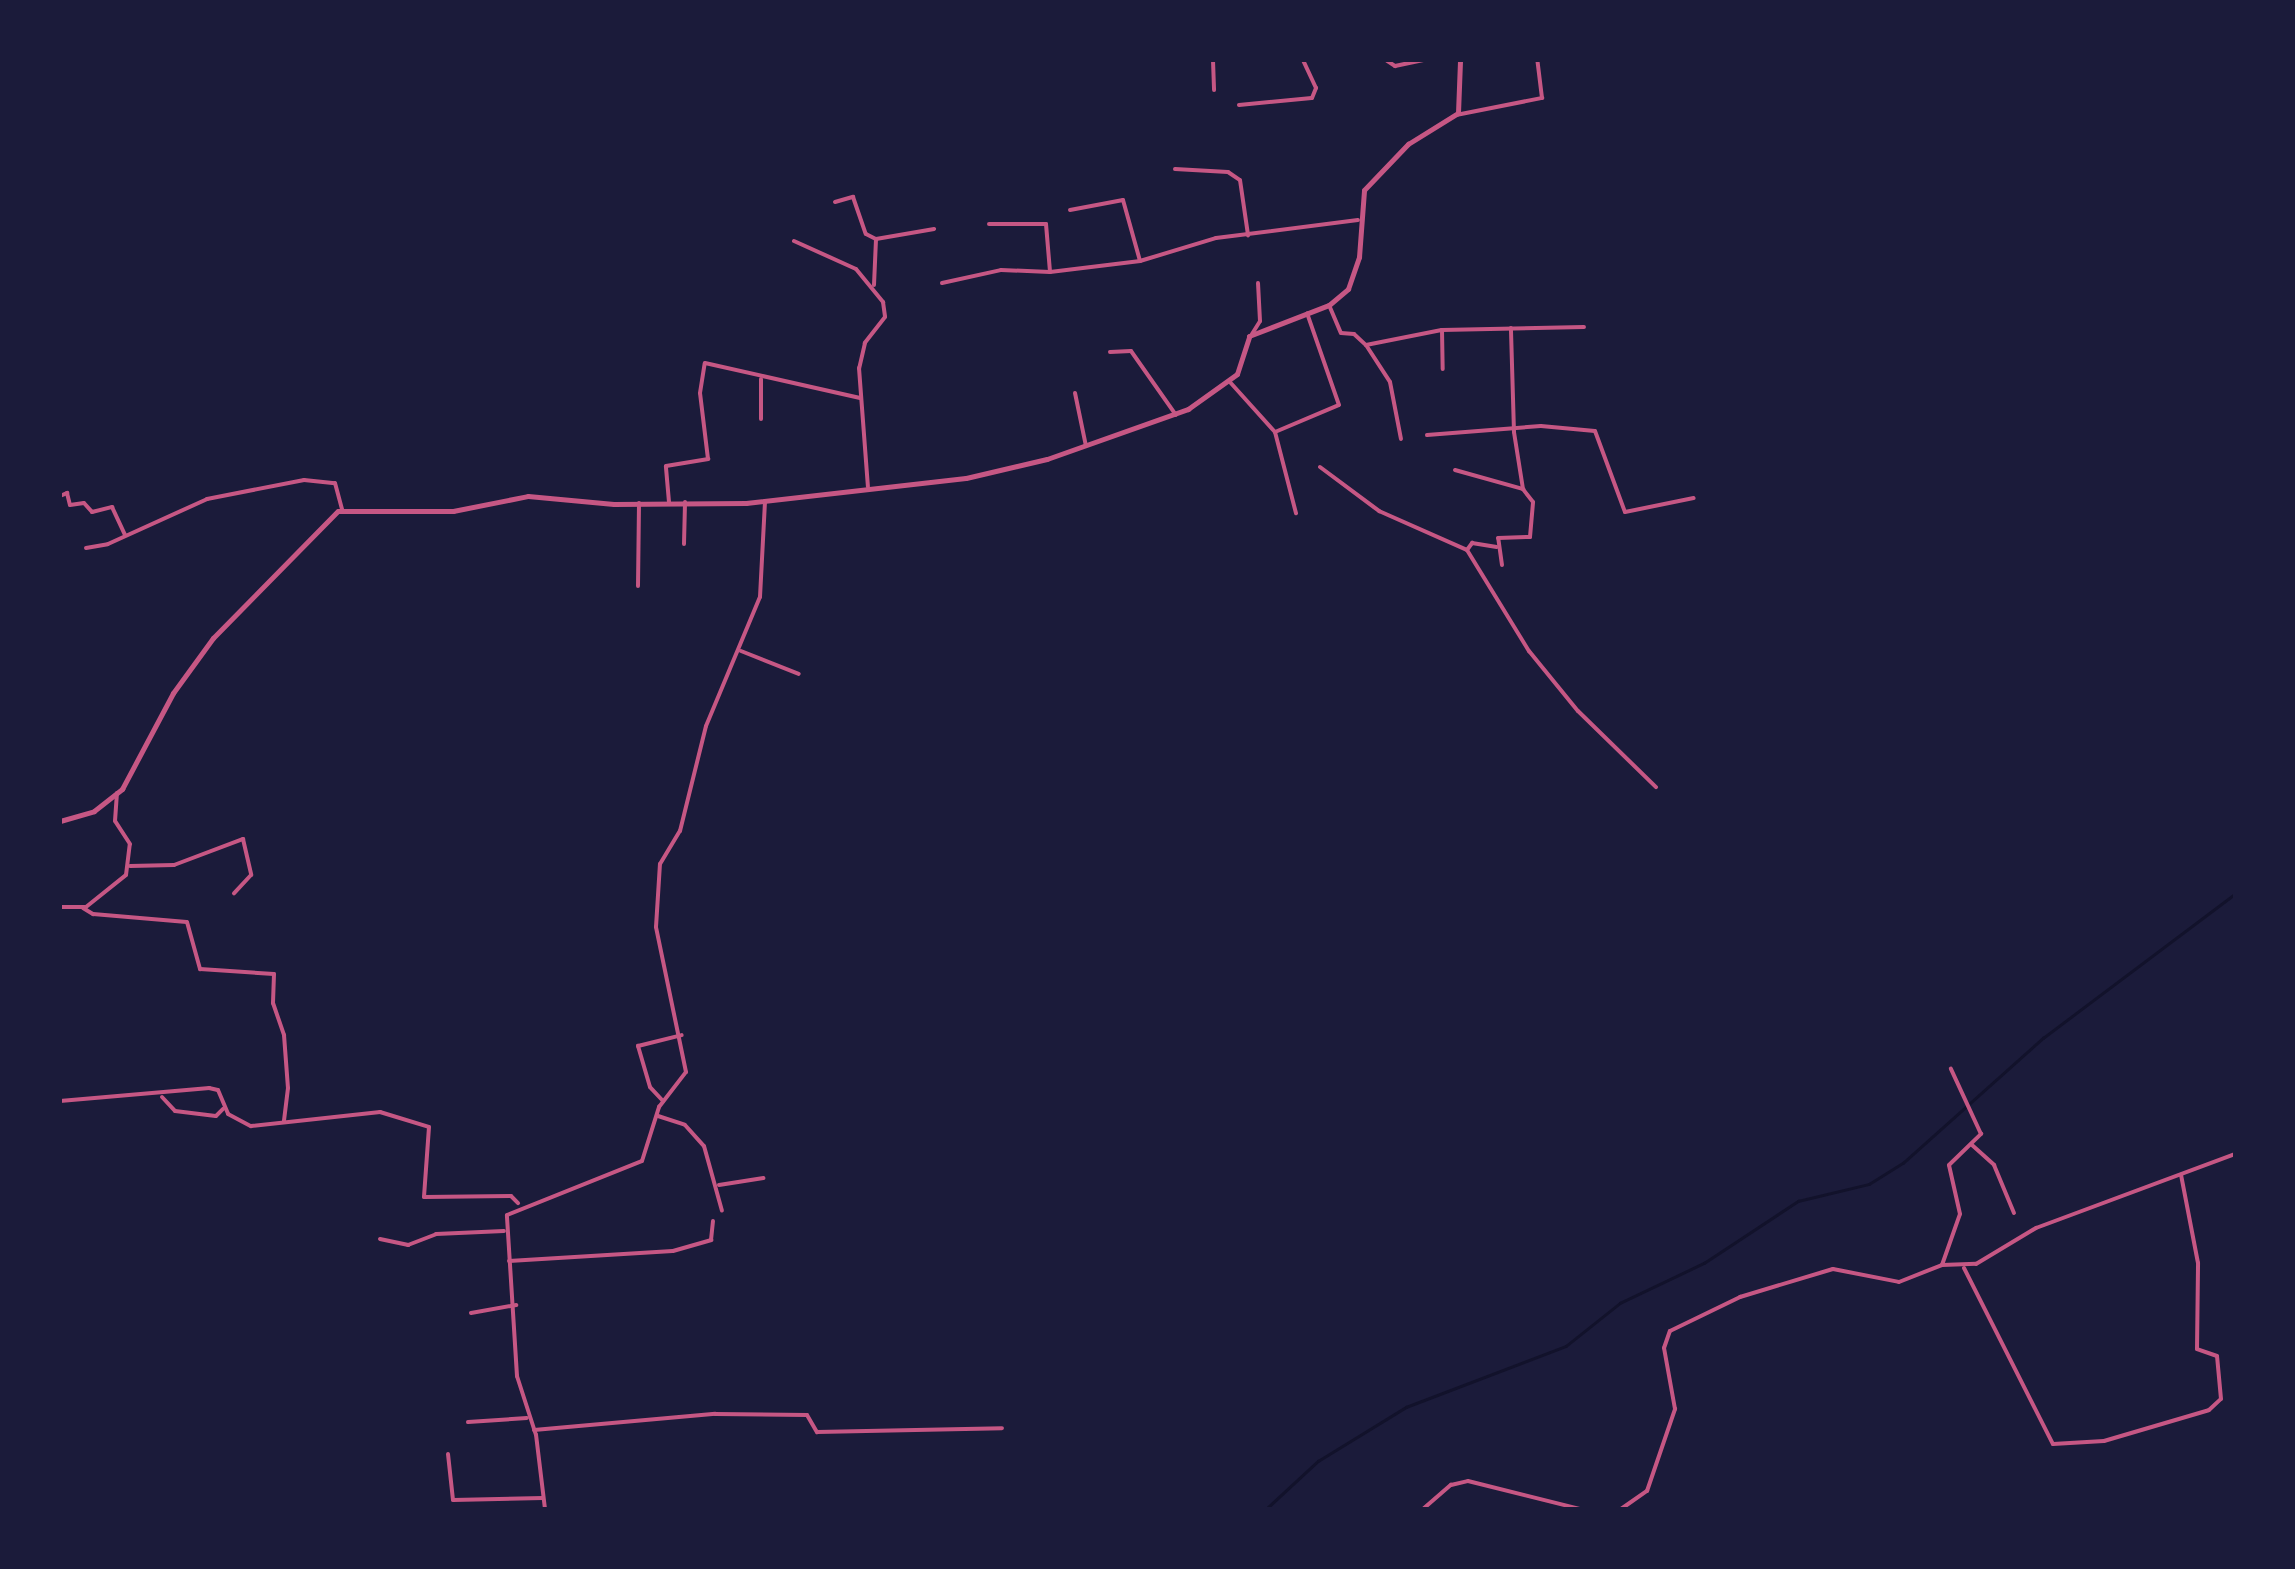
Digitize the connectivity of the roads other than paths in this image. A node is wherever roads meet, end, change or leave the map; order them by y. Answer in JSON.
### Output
{"nodes":[{"id":1,"x":1212,"y":60,"type":"edge"},
{"id":2,"x":1304,"y":60,"type":"edge"},
{"id":3,"x":1351,"y":60,"type":"edge"},
{"id":4,"x":1364,"y":60,"type":"edge"},
{"id":5,"x":1386,"y":60,"type":"edge"},
{"id":6,"x":1423,"y":60,"type":"edge"},
{"id":7,"x":1460,"y":60,"type":"edge"},
{"id":8,"x":1538,"y":60,"type":"edge"},
{"id":9,"x":1214,"y":90,"type":"dead end"},
{"id":10,"x":1239,"y":105,"type":"dead end"},
{"id":11,"x":1456,"y":115,"type":"junction"},
{"id":12,"x":1174,"y":169,"type":"dead end"},
{"id":13,"x":834,"y":202,"type":"dead end"},
{"id":14,"x":1070,"y":210,"type":"dead end"},
{"id":15,"x":1358,"y":220,"type":"junction"},
{"id":16,"x":989,"y":224,"type":"dead end"},
{"id":17,"x":934,"y":229,"type":"dead end"},
{"id":18,"x":1248,"y":235,"type":"junction"},
{"id":19,"x":876,"y":239,"type":"junction"},
{"id":20,"x":794,"y":241,"type":"dead end"},
{"id":21,"x":1140,"y":261,"type":"junction"},
{"id":22,"x":1050,"y":272,"type":"junction"},
{"id":23,"x":1258,"y":283,"type":"dead end"},
{"id":24,"x":942,"y":284,"type":"dead end"},
{"id":25,"x":874,"y":285,"type":"junction"},
{"id":26,"x":1329,"y":305,"type":"junction"},
{"id":27,"x":1307,"y":313,"type":"junction"},
{"id":28,"x":1584,"y":327,"type":"dead end"},
{"id":29,"x":1511,"y":328,"type":"junction"},
{"id":30,"x":1442,"y":330,"type":"junction"},
{"id":31,"x":1252,"y":334,"type":"junction"},
{"id":32,"x":1366,"y":345,"type":"junction"},
{"id":33,"x":1110,"y":352,"type":"dead end"},
{"id":34,"x":1443,"y":370,"type":"dead end"},
{"id":35,"x":761,"y":379,"type":"junction"},
{"id":36,"x":1230,"y":382,"type":"junction"},
{"id":37,"x":1075,"y":392,"type":"dead end"},
{"id":38,"x":860,"y":398,"type":"junction"},
{"id":39,"x":1176,"y":415,"type":"junction"},
{"id":40,"x":761,"y":419,"type":"dead end"},
{"id":41,"x":1274,"y":432,"type":"junction"},
{"id":42,"x":1514,"y":432,"type":"junction"},
{"id":43,"x":1427,"y":435,"type":"dead end"},
{"id":44,"x":1401,"y":440,"type":"dead end"},
{"id":45,"x":1086,"y":446,"type":"junction"},
{"id":46,"x":1320,"y":468,"type":"dead end"},
{"id":47,"x":1455,"y":470,"type":"dead end"},
{"id":48,"x":868,"y":488,"type":"junction"},
{"id":49,"x":1523,"y":489,"type":"junction"},
{"id":50,"x":60,"y":496,"type":"edge"},
{"id":51,"x":1694,"y":498,"type":"dead end"},
{"id":52,"x":765,"y":501,"type":"junction"},
{"id":53,"x":669,"y":502,"type":"junction"},
{"id":54,"x":685,"y":502,"type":"junction"},
{"id":55,"x":639,"y":503,"type":"junction"},
{"id":56,"x":342,"y":510,"type":"junction"},
{"id":57,"x":1296,"y":513,"type":"dead end"},
{"id":58,"x":125,"y":536,"type":"junction"},
{"id":59,"x":684,"y":544,"type":"dead end"},
{"id":60,"x":1497,"y":547,"type":"junction"},
{"id":61,"x":86,"y":548,"type":"dead end"},
{"id":62,"x":1467,"y":550,"type":"junction"},
{"id":63,"x":1502,"y":565,"type":"dead end"},
{"id":64,"x":638,"y":586,"type":"dead end"},
{"id":65,"x":741,"y":651,"type":"junction"},
{"id":66,"x":800,"y":674,"type":"dead end"},
{"id":67,"x":1656,"y":788,"type":"dead end"},
{"id":68,"x":118,"y":793,"type":"junction"},
{"id":69,"x":60,"y":821,"type":"edge"},
{"id":70,"x":130,"y":866,"type":"junction"},
{"id":71,"x":234,"y":893,"type":"dead end"},
{"id":72,"x":60,"y":907,"type":"edge"},
{"id":73,"x":83,"y":908,"type":"junction"},
{"id":74,"x":682,"y":1035,"type":"junction"},
{"id":75,"x":1951,"y":1070,"type":"dead end"},
{"id":76,"x":161,"y":1095,"type":"junction"},
{"id":77,"x":60,"y":1101,"type":"edge"},
{"id":78,"x":663,"y":1101,"type":"junction"},
{"id":79,"x":222,"y":1109,"type":"junction"},
{"id":80,"x":656,"y":1115,"type":"junction"},
{"id":81,"x":284,"y":1124,"type":"junction"},
{"id":82,"x":1972,"y":1145,"type":"junction"},
{"id":83,"x":2235,"y":1154,"type":"edge"},
{"id":84,"x":2180,"y":1174,"type":"junction"},
{"id":85,"x":763,"y":1178,"type":"dead end"},
{"id":86,"x":720,"y":1185,"type":"junction"},
{"id":87,"x":520,"y":1205,"type":"junction"},
{"id":88,"x":722,"y":1211,"type":"dead end"},
{"id":89,"x":2014,"y":1213,"type":"dead end"},
{"id":90,"x":713,"y":1220,"type":"dead end"},
{"id":91,"x":504,"y":1231,"type":"junction"},
{"id":92,"x":380,"y":1240,"type":"dead end"},
{"id":93,"x":510,"y":1261,"type":"junction"},
{"id":94,"x":1942,"y":1264,"type":"junction"},
{"id":95,"x":1964,"y":1268,"type":"junction"},
{"id":96,"x":516,"y":1306,"type":"junction"},
{"id":97,"x":471,"y":1313,"type":"dead end"},
{"id":98,"x":526,"y":1418,"type":"junction"},
{"id":99,"x":468,"y":1422,"type":"dead end"},
{"id":100,"x":1002,"y":1428,"type":"dead end"},
{"id":101,"x":534,"y":1430,"type":"junction"},
{"id":102,"x":448,"y":1454,"type":"dead end"},
{"id":103,"x":543,"y":1498,"type":"junction"},
{"id":104,"x":544,"y":1509,"type":"edge"},
{"id":105,"x":1423,"y":1509,"type":"edge"},
{"id":106,"x":1580,"y":1509,"type":"edge"},
{"id":107,"x":1621,"y":1509,"type":"edge"}],
"edges":[{"from":1,"to":9,"type":"street"},
{"from":2,"to":10,"type":"street"},
{"from":3,"to":4,"type":"street"},
{"from":5,"to":6,"type":"street"},
{"from":7,"to":11,"type":"street"},
{"from":8,"to":11,"type":"street"},
{"from":11,"to":15,"type":"street"},
{"from":12,"to":18,"type":"street"},
{"from":13,"to":19,"type":"street"},
{"from":14,"to":21,"type":"street"},
{"from":15,"to":18,"type":"street"},
{"from":15,"to":26,"type":"street"},
{"from":16,"to":22,"type":"street"},
{"from":17,"to":19,"type":"street"},
{"from":18,"to":21,"type":"street"},
{"from":19,"to":25,"type":"street"},
{"from":20,"to":25,"type":"street"},
{"from":21,"to":22,"type":"street"},
{"from":22,"to":24,"type":"street"},
{"from":23,"to":31,"type":"street"},
{"from":25,"to":38,"type":"street"},
{"from":26,"to":27,"type":"street"},
{"from":26,"to":32,"type":"street"},
{"from":27,"to":31,"type":"street"},
{"from":27,"to":41,"type":"street"},
{"from":28,"to":29,"type":"street"},
{"from":29,"to":30,"type":"street"},
{"from":29,"to":42,"type":"street"},
{"from":30,"to":32,"type":"street"},
{"from":30,"to":34,"type":"street"},
{"from":31,"to":36,"type":"street"},
{"from":32,"to":44,"type":"street"},
{"from":33,"to":39,"type":"street"},
{"from":35,"to":38,"type":"street"},
{"from":35,"to":40,"type":"street"},
{"from":35,"to":53,"type":"street"},
{"from":36,"to":39,"type":"street"},
{"from":36,"to":41,"type":"street"},
{"from":37,"to":45,"type":"street"},
{"from":38,"to":48,"type":"street"},
{"from":39,"to":45,"type":"street"},
{"from":41,"to":57,"type":"street"},
{"from":42,"to":43,"type":"street"},
{"from":42,"to":49,"type":"street"},
{"from":42,"to":51,"type":"street"},
{"from":45,"to":48,"type":"street"},
{"from":46,"to":62,"type":"street"},
{"from":47,"to":49,"type":"street"},
{"from":48,"to":52,"type":"street"},
{"from":49,"to":60,"type":"street"},
{"from":50,"to":58,"type":"street"},
{"from":52,"to":54,"type":"street"},
{"from":52,"to":65,"type":"street"},
{"from":53,"to":54,"type":"street"},
{"from":53,"to":55,"type":"street"},
{"from":54,"to":59,"type":"street"},
{"from":55,"to":56,"type":"street"},
{"from":55,"to":64,"type":"street"},
{"from":56,"to":58,"type":"street"},
{"from":56,"to":68,"type":"street"},
{"from":58,"to":61,"type":"street"},
{"from":60,"to":62,"type":"street"},
{"from":60,"to":63,"type":"street"},
{"from":62,"to":67,"type":"street"},
{"from":65,"to":66,"type":"street"},
{"from":65,"to":74,"type":"street"},
{"from":68,"to":69,"type":"street"},
{"from":68,"to":70,"type":"street"},
{"from":70,"to":71,"type":"street"},
{"from":70,"to":73,"type":"street"},
{"from":72,"to":73,"type":"street"},
{"from":73,"to":81,"type":"street"},
{"from":74,"to":78,"type":"street"},
{"from":74,"to":78,"type":"street"},
{"from":75,"to":82,"type":"street"},
{"from":76,"to":77,"type":"street"},
{"from":76,"to":79,"type":"street"},
{"from":76,"to":79,"type":"street"},
{"from":78,"to":80,"type":"street"},
{"from":79,"to":81,"type":"street"},
{"from":80,"to":86,"type":"street"},
{"from":80,"to":87,"type":"street"},
{"from":81,"to":87,"type":"street"},
{"from":82,"to":89,"type":"street"},
{"from":82,"to":94,"type":"street"},
{"from":83,"to":84,"type":"street"},
{"from":84,"to":95,"type":"street"},
{"from":84,"to":95,"type":"street"},
{"from":85,"to":86,"type":"street"},
{"from":86,"to":88,"type":"street"},
{"from":87,"to":91,"type":"street"},
{"from":90,"to":93,"type":"street"},
{"from":91,"to":92,"type":"street"},
{"from":91,"to":93,"type":"street"},
{"from":93,"to":96,"type":"street"},
{"from":94,"to":95,"type":"street"},
{"from":94,"to":107,"type":"street"},
{"from":96,"to":97,"type":"street"},
{"from":96,"to":98,"type":"street"},
{"from":98,"to":99,"type":"street"},
{"from":98,"to":101,"type":"street"},
{"from":100,"to":101,"type":"street"},
{"from":101,"to":103,"type":"street"},
{"from":102,"to":103,"type":"street"},
{"from":103,"to":104,"type":"street"},
{"from":105,"to":106,"type":"street"}]}
